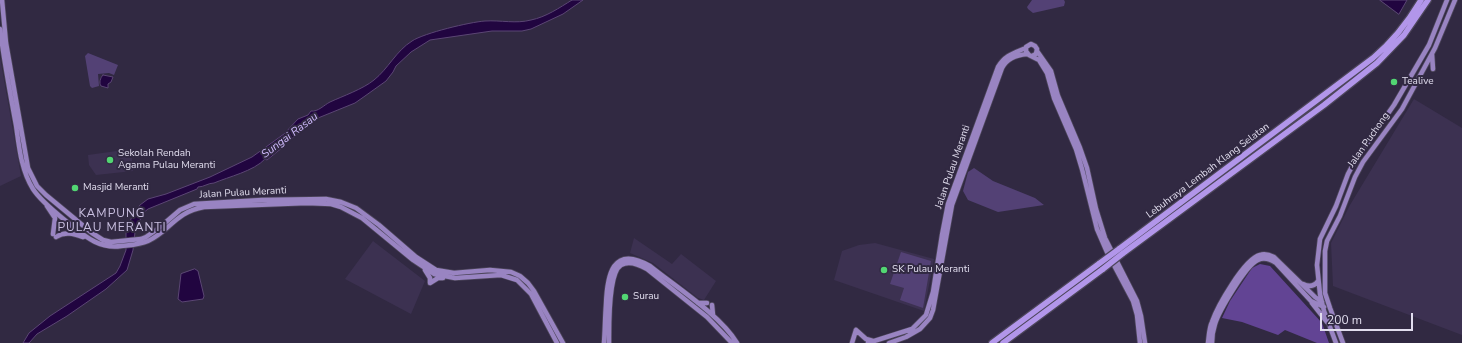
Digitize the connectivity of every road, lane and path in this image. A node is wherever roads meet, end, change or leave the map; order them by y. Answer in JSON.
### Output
{"nodes":[{"id":1,"x":2,"y":0,"type":"edge"},
{"id":2,"x":1421,"y":0,"type":"edge"},
{"id":3,"x":1428,"y":0,"type":"edge"},
{"id":4,"x":1447,"y":0,"type":"edge"},
{"id":5,"x":1455,"y":0,"type":"edge"},
{"id":6,"x":0,"y":29,"type":"edge"},
{"id":7,"x":1026,"y":48,"type":"junction"},
{"id":8,"x":1037,"y":51,"type":"junction"},
{"id":9,"x":1432,"y":54,"type":"junction"},
{"id":10,"x":1030,"y":55,"type":"junction"},
{"id":11,"x":1427,"y":64,"type":"junction"},
{"id":12,"x":1433,"y":69,"type":"dead end"},
{"id":13,"x":1406,"y":84,"type":"junction"},
{"id":14,"x":40,"y":198,"type":"junction"},
{"id":15,"x":1327,"y":224,"type":"junction"},
{"id":16,"x":1332,"y":232,"type":"junction"},
{"id":17,"x":87,"y":238,"type":"junction"},
{"id":18,"x":141,"y":241,"type":"junction"},
{"id":19,"x":119,"y":244,"type":"junction"},
{"id":20,"x":423,"y":267,"type":"junction"},
{"id":21,"x":446,"y":278,"type":"junction"},
{"id":22,"x":1297,"y":279,"type":"junction"},
{"id":23,"x":1318,"y":281,"type":"junction"},
{"id":24,"x":1311,"y":301,"type":"junction"},
{"id":25,"x":696,"y":303,"type":"junction"},
{"id":26,"x":1323,"y":304,"type":"junction"},
{"id":27,"x":1330,"y":307,"type":"junction"},
{"id":28,"x":714,"y":317,"type":"junction"},
{"id":29,"x":1330,"y":327,"type":"junction"},
{"id":30,"x":876,"y":341,"type":"junction"},
{"id":31,"x":557,"y":343,"type":"edge"},
{"id":32,"x":563,"y":343,"type":"edge"},
{"id":33,"x":604,"y":343,"type":"edge"},
{"id":34,"x":609,"y":343,"type":"edge"},
{"id":35,"x":732,"y":343,"type":"edge"},
{"id":36,"x":738,"y":343,"type":"edge"},
{"id":37,"x":852,"y":343,"type":"edge"},
{"id":38,"x":868,"y":343,"type":"edge"},
{"id":39,"x":889,"y":343,"type":"edge"},
{"id":40,"x":992,"y":343,"type":"edge"},
{"id":41,"x":1003,"y":343,"type":"edge"},
{"id":42,"x":1140,"y":343,"type":"edge"},
{"id":43,"x":1145,"y":343,"type":"edge"},
{"id":44,"x":1208,"y":343,"type":"edge"},
{"id":45,"x":1212,"y":343,"type":"edge"},
{"id":46,"x":1336,"y":343,"type":"edge"},
{"id":47,"x":1343,"y":343,"type":"edge"}],
"edges":[{"from":1,"to":19,"type":"main road","name":"Jalan Pulau Meranti"},
{"from":2,"to":40,"type":"highway","name":"Lebuhraya Lembah Klang Selatan","bridge":true},
{"from":3,"to":41,"type":"highway","name":"Lebuhraya Lembah Klang Selatan","bridge":true},
{"from":4,"to":13,"type":"main road","name":"Jalan Puchong"},
{"from":5,"to":9,"type":"main road","name":"Jalan Puchong"},
{"from":6,"to":14,"type":"main road","name":"Jalan Pulau Meranti"},
{"from":7,"to":8,"type":"main road"},
{"from":7,"to":10,"type":"main road"},
{"from":7,"to":30,"type":"main road","name":"Jalan Pulau Meranti"},
{"from":8,"to":10,"type":"main road"},
{"from":8,"to":43,"type":"main road"},
{"from":9,"to":11,"type":"main road","name":"Jalan Puchong"},
{"from":9,"to":12,"type":"main road"},
{"from":10,"to":39,"type":"main road","name":"Jalan Pulau Meranti"},
{"from":10,"to":42,"type":"main road"},
{"from":11,"to":13,"type":"main road"},
{"from":11,"to":16,"type":"main road","name":"Jalan Puchong"},
{"from":13,"to":15,"type":"main road","name":"Jalan Puchong"},
{"from":14,"to":17,"type":"main road","name":"Jalan Pulau Meranti"},
{"from":14,"to":17,"type":"main road"},
{"from":15,"to":16,"type":"main road"},
{"from":15,"to":23,"type":"main road","name":"Jalan Puchong"},
{"from":16,"to":27,"type":"main road","name":"Jalan Puchong"},
{"from":17,"to":19,"type":"main road","name":"Jalan Pulau Meranti"},
{"from":18,"to":19,"type":"main road","name":"Jalan Pulau Meranti"},
{"from":18,"to":20,"type":"main road","name":"Jalan Pulau Meranti"},
{"from":18,"to":32,"type":"main road","name":"Jalan Pulau Meranti"},
{"from":20,"to":21,"type":"main road","name":"Jalan Pulau Meranti"},
{"from":20,"to":21,"type":"main road"},
{"from":21,"to":31,"type":"main road","name":"Jalan Pulau Meranti"},
{"from":22,"to":23,"type":"main road"},
{"from":22,"to":26,"type":"main road"},
{"from":22,"to":44,"type":"main road"},
{"from":23,"to":26,"type":"main road","name":"Jalan Puchong"},
{"from":24,"to":26,"type":"main road"},
{"from":24,"to":29,"type":"main road"},
{"from":24,"to":45,"type":"main road"},
{"from":25,"to":28,"type":"main road"},
{"from":25,"to":28,"type":"main road"},
{"from":25,"to":33,"type":"main road"},
{"from":26,"to":27,"type":"main road"},
{"from":26,"to":29,"type":"main road","name":"Jalan Puchong"},
{"from":27,"to":47,"type":"main road","name":"Jalan Puchong"},
{"from":28,"to":36,"type":"main road"},
{"from":29,"to":46,"type":"main road","name":"Jalan Puchong"},
{"from":30,"to":37,"type":"main road"},
{"from":30,"to":38,"type":"main road","name":"Jalan Pulau Meranti"},
{"from":34,"to":35,"type":"main road"}]}
